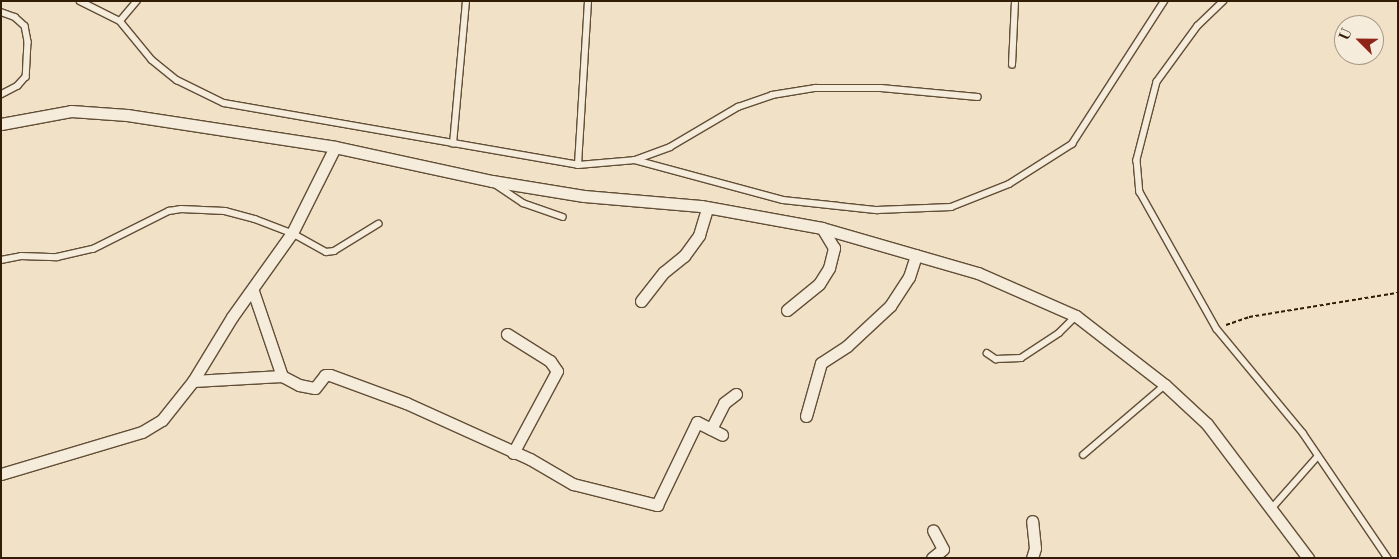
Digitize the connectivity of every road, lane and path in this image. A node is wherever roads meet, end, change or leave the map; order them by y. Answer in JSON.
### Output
{"nodes":[{"id":1,"x":80,"y":1,"type":"edge"},
{"id":2,"x":138,"y":1,"type":"edge"},
{"id":3,"x":466,"y":1,"type":"edge"},
{"id":4,"x":588,"y":1,"type":"edge"},
{"id":5,"x":1015,"y":1,"type":"edge"},
{"id":6,"x":1164,"y":1,"type":"edge"},
{"id":7,"x":1224,"y":1,"type":"edge"},
{"id":8,"x":1,"y":12,"type":"edge"},
{"id":9,"x":120,"y":21,"type":"junction"},
{"id":10,"x":1012,"y":65,"type":"dead end"},
{"id":11,"x":1,"y":95,"type":"edge"},
{"id":12,"x":978,"y":97,"type":"dead end"},
{"id":13,"x":1,"y":124,"type":"edge"},
{"id":14,"x":453,"y":144,"type":"junction"},
{"id":15,"x":335,"y":147,"type":"junction"},
{"id":16,"x":635,"y":160,"type":"junction"},
{"id":17,"x":578,"y":165,"type":"junction"},
{"id":18,"x":492,"y":181,"type":"junction"},
{"id":19,"x":707,"y":208,"type":"junction"},
{"id":20,"x":563,"y":217,"type":"dead end"},
{"id":21,"x":378,"y":224,"type":"dead end"},
{"id":22,"x":822,"y":228,"type":"junction"},
{"id":23,"x":292,"y":233,"type":"junction"},
{"id":24,"x":916,"y":256,"type":"junction"},
{"id":25,"x":1,"y":260,"type":"edge"},
{"id":26,"x":253,"y":291,"type":"junction"},
{"id":27,"x":1398,"y":293,"type":"edge"},
{"id":28,"x":641,"y":302,"type":"dead end"},
{"id":29,"x":787,"y":310,"type":"dead end"},
{"id":30,"x":1076,"y":316,"type":"junction"},
{"id":31,"x":1217,"y":329,"type":"junction"},
{"id":32,"x":507,"y":334,"type":"dead end"},
{"id":33,"x":987,"y":354,"type":"dead end"},
{"id":34,"x":282,"y":376,"type":"junction"},
{"id":35,"x":194,"y":381,"type":"junction"},
{"id":36,"x":1164,"y":385,"type":"junction"},
{"id":37,"x":736,"y":394,"type":"dead end"},
{"id":38,"x":806,"y":416,"type":"dead end"},
{"id":39,"x":711,"y":429,"type":"junction"},
{"id":40,"x":722,"y":435,"type":"dead end"},
{"id":41,"x":513,"y":453,"type":"junction"},
{"id":42,"x":1083,"y":455,"type":"dead end"},
{"id":43,"x":1318,"y":456,"type":"junction"},
{"id":44,"x":1,"y":474,"type":"edge"},
{"id":45,"x":1272,"y":508,"type":"junction"},
{"id":46,"x":1032,"y":521,"type":"dead end"},
{"id":47,"x":933,"y":530,"type":"dead end"},
{"id":48,"x":932,"y":558,"type":"edge"},
{"id":49,"x":1032,"y":558,"type":"edge"},
{"id":50,"x":1308,"y":558,"type":"edge"},
{"id":51,"x":1388,"y":558,"type":"edge"}],
"edges":[{"from":1,"to":9,"type":"lane"},
{"from":2,"to":9,"type":"lane"},
{"from":3,"to":14,"type":"lane"},
{"from":4,"to":17,"type":"lane"},
{"from":5,"to":10,"type":"lane"},
{"from":6,"to":16,"type":"lane"},
{"from":7,"to":31,"type":"lane"},
{"from":8,"to":11,"type":"lane"},
{"from":9,"to":14,"type":"lane"},
{"from":12,"to":16,"type":"lane"},
{"from":13,"to":15,"type":"street"},
{"from":14,"to":17,"type":"lane"},
{"from":15,"to":18,"type":"street"},
{"from":15,"to":23,"type":"street"},
{"from":16,"to":17,"type":"lane"},
{"from":18,"to":19,"type":"street"},
{"from":18,"to":20,"type":"lane"},
{"from":19,"to":22,"type":"street"},
{"from":19,"to":28,"type":"street"},
{"from":21,"to":23,"type":"lane"},
{"from":22,"to":24,"type":"street"},
{"from":22,"to":29,"type":"street"},
{"from":23,"to":25,"type":"lane"},
{"from":23,"to":26,"type":"street"},
{"from":24,"to":30,"type":"street"},
{"from":24,"to":38,"type":"street"},
{"from":26,"to":34,"type":"street"},
{"from":26,"to":35,"type":"street"},
{"from":27,"to":31,"type":"path"},
{"from":30,"to":33,"type":"lane"},
{"from":30,"to":36,"type":"street"},
{"from":31,"to":43,"type":"lane"},
{"from":32,"to":41,"type":"street"},
{"from":34,"to":35,"type":"street"},
{"from":34,"to":41,"type":"street"},
{"from":35,"to":44,"type":"street"},
{"from":36,"to":42,"type":"lane"},
{"from":36,"to":45,"type":"street"},
{"from":37,"to":39,"type":"street"},
{"from":39,"to":40,"type":"street"},
{"from":39,"to":41,"type":"street"},
{"from":43,"to":45,"type":"lane"},
{"from":43,"to":51,"type":"lane"},
{"from":45,"to":50,"type":"street"},
{"from":46,"to":49,"type":"street"},
{"from":47,"to":48,"type":"street"}]}
